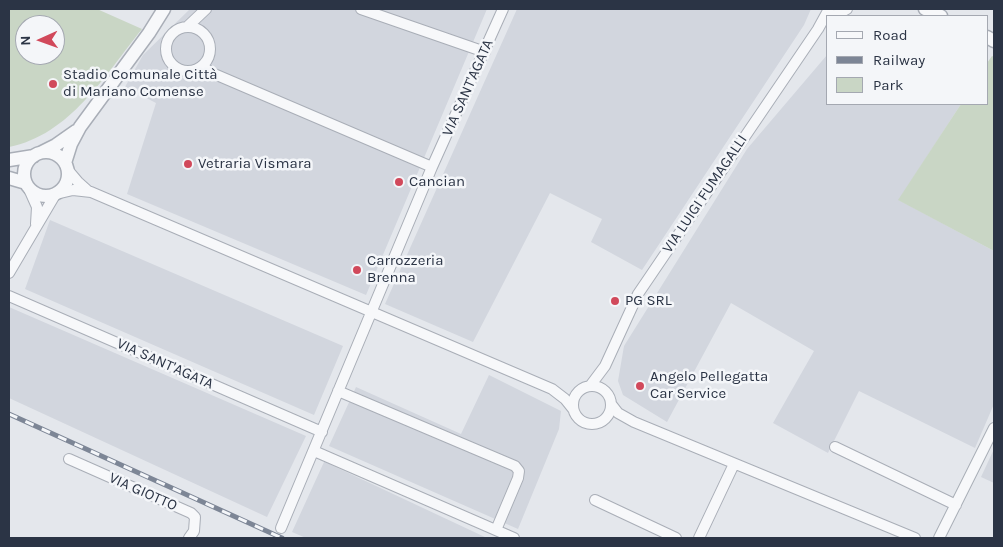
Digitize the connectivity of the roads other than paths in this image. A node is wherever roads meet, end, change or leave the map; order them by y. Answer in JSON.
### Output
{"nodes":[{"id":1,"x":164,"y":9,"type":"edge"},
{"id":2,"x":174,"y":9,"type":"edge"},
{"id":3,"x":206,"y":9,"type":"edge"},
{"id":4,"x":361,"y":9,"type":"edge"},
{"id":5,"x":503,"y":9,"type":"edge"},
{"id":6,"x":829,"y":9,"type":"edge"},
{"id":7,"x":847,"y":9,"type":"edge"},
{"id":8,"x":925,"y":9,"type":"edge"},
{"id":9,"x":836,"y":15,"type":"edge"},
{"id":10,"x":939,"y":15,"type":"edge"},
{"id":11,"x":826,"y":23,"type":"edge"},
{"id":12,"x":187,"y":27,"type":"junction"},
{"id":13,"x":818,"y":29,"type":"junction"},
{"id":14,"x":149,"y":33,"type":"junction"},
{"id":15,"x":485,"y":52,"type":"junction"},
{"id":16,"x":202,"y":66,"type":"junction"},
{"id":17,"x":80,"y":128,"type":"junction"},
{"id":18,"x":36,"y":155,"type":"junction"},
{"id":19,"x":9,"y":160,"type":"edge"},
{"id":20,"x":66,"y":166,"type":"junction"},
{"id":21,"x":432,"y":167,"type":"junction"},
{"id":22,"x":9,"y":178,"type":"edge"},
{"id":23,"x":27,"y":186,"type":"junction"},
{"id":24,"x":91,"y":192,"type":"junction"},
{"id":25,"x":55,"y":194,"type":"junction"},
{"id":26,"x":35,"y":227,"type":"junction"},
{"id":27,"x":9,"y":273,"type":"edge"},
{"id":28,"x":9,"y":296,"type":"edge"},
{"id":29,"x":370,"y":313,"type":"junction"},
{"id":30,"x":604,"y":366,"type":"junction"},
{"id":31,"x":588,"y":386,"type":"junction"},
{"id":32,"x":552,"y":389,"type":"junction"},
{"id":33,"x":604,"y":390,"type":"junction"},
{"id":34,"x":338,"y":391,"type":"junction"},
{"id":35,"x":611,"y":404,"type":"junction"},
{"id":36,"x":573,"y":409,"type":"junction"},
{"id":37,"x":602,"y":421,"type":"junction"},
{"id":38,"x":634,"y":422,"type":"junction"},
{"id":39,"x":994,"y":428,"type":"edge"},
{"id":40,"x":322,"y":432,"type":"junction"},
{"id":41,"x":835,"y":447,"type":"dead end"},
{"id":42,"x":314,"y":451,"type":"junction"},
{"id":43,"x":69,"y":459,"type":"dead end"},
{"id":44,"x":734,"y":464,"type":"junction"},
{"id":45,"x":595,"y":500,"type":"dead end"},
{"id":46,"x":956,"y":505,"type":"junction"},
{"id":47,"x":281,"y":528,"type":"dead end"},
{"id":48,"x":496,"y":530,"type":"junction"},
{"id":49,"x":190,"y":538,"type":"edge"},
{"id":50,"x":514,"y":538,"type":"edge"},
{"id":51,"x":676,"y":538,"type":"edge"},
{"id":52,"x":699,"y":538,"type":"edge"},
{"id":53,"x":915,"y":538,"type":"edge"},
{"id":54,"x":939,"y":538,"type":"edge"}],
"edges":[{"from":1,"to":14,"type":"street"},
{"from":2,"to":14,"type":"street"},
{"from":3,"to":12,"type":"street"},
{"from":4,"to":15,"type":"street"},
{"from":5,"to":15,"type":"street","name":"VIA SANT'AGATA"},
{"from":6,"to":13,"type":"street","name":"VIA LUIGI FUMAGALLI"},
{"from":7,"to":9,"type":"street"},
{"from":8,"to":10,"type":"street"},
{"from":11,"to":13,"type":"street","name":"VIA LUIGI FUMAGALLI"},
{"from":12,"to":16,"type":"street"},
{"from":12,"to":16,"type":"street"},
{"from":13,"to":30,"type":"street","name":"VIA LUIGI FUMAGALLI"},
{"from":14,"to":17,"type":"street"},
{"from":15,"to":21,"type":"street","name":"VIA SANT'AGATA"},
{"from":16,"to":21,"type":"street"},
{"from":17,"to":18,"type":"street"},
{"from":17,"to":20,"type":"street"},
{"from":18,"to":19,"type":"street"},
{"from":18,"to":20,"type":"street"},
{"from":18,"to":23,"type":"street"},
{"from":20,"to":24,"type":"street"},
{"from":20,"to":25,"type":"street"},
{"from":21,"to":29,"type":"street","name":"VIA SANT'AGATA"},
{"from":22,"to":23,"type":"street"},
{"from":23,"to":25,"type":"street"},
{"from":23,"to":26,"type":"street"},
{"from":24,"to":25,"type":"street"},
{"from":24,"to":29,"type":"street"},
{"from":25,"to":26,"type":"street"},
{"from":26,"to":27,"type":"street"},
{"from":28,"to":40,"type":"street","name":"VIA SANT'AGATA"},
{"from":29,"to":32,"type":"street"},
{"from":29,"to":34,"type":"street","name":"VIA SANT'AGATA"},
{"from":30,"to":31,"type":"street","name":"VIA LUIGI FUMAGALLI"},
{"from":30,"to":33,"type":"street","name":"VIA LUIGI FUMAGALLI"},
{"from":31,"to":32,"type":"street"},
{"from":31,"to":33,"type":"street"},
{"from":31,"to":36,"type":"street"},
{"from":32,"to":36,"type":"street"},
{"from":33,"to":35,"type":"street"},
{"from":34,"to":40,"type":"street","name":"VIA SANT'AGATA"},
{"from":34,"to":48,"type":"street"},
{"from":35,"to":37,"type":"street"},
{"from":35,"to":38,"type":"street"},
{"from":36,"to":37,"type":"street"},
{"from":37,"to":38,"type":"street"},
{"from":38,"to":44,"type":"street"},
{"from":39,"to":46,"type":"street"},
{"from":40,"to":42,"type":"street","name":"VIA SANT'AGATA"},
{"from":41,"to":46,"type":"street"},
{"from":42,"to":47,"type":"street","name":"VIA SANT'AGATA"},
{"from":42,"to":48,"type":"street"},
{"from":43,"to":49,"type":"street","name":"VIA GIOTTO"},
{"from":44,"to":52,"type":"street"},
{"from":44,"to":53,"type":"street"},
{"from":45,"to":51,"type":"street"},
{"from":46,"to":54,"type":"street"},
{"from":48,"to":50,"type":"street"}]}
